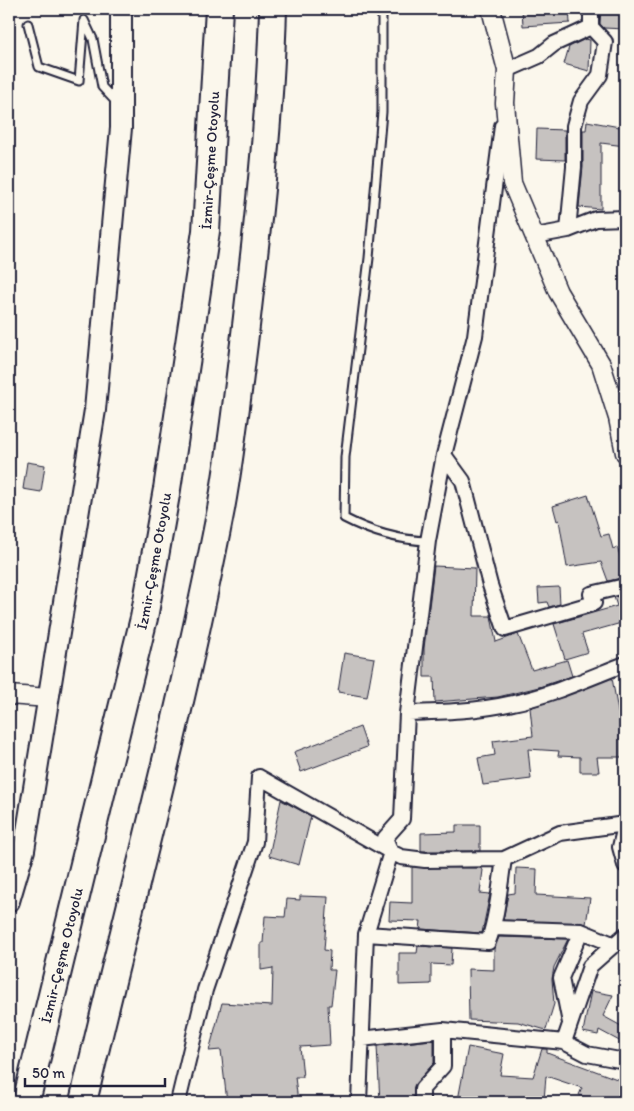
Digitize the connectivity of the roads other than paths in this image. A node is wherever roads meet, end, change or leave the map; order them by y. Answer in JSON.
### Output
{"nodes":[{"id":1,"x":121,"y":9,"type":"edge"},
{"id":2,"x":219,"y":9,"type":"edge"},
{"id":3,"x":273,"y":9,"type":"edge"},
{"id":4,"x":382,"y":9,"type":"edge"},
{"id":5,"x":491,"y":9,"type":"edge"},
{"id":6,"x":591,"y":9,"type":"edge"},
{"id":7,"x":28,"y":24,"type":"dead end"},
{"id":8,"x":591,"y":27,"type":"junction"},
{"id":9,"x":507,"y":70,"type":"junction"},
{"id":10,"x":505,"y":103,"type":"junction"},
{"id":11,"x":122,"y":108,"type":"junction"},
{"id":12,"x":625,"y":218,"type":"edge"},
{"id":13,"x":568,"y":230,"type":"junction"},
{"id":14,"x":535,"y":236,"type":"junction"},
{"id":15,"x":625,"y":453,"type":"edge"},
{"id":16,"x":444,"y":455,"type":"junction"},
{"id":17,"x":428,"y":541,"type":"junction"},
{"id":18,"x":625,"y":586,"type":"edge"},
{"id":19,"x":625,"y":664,"type":"edge"},
{"id":20,"x":9,"y":695,"type":"edge"},
{"id":21,"x":48,"y":698,"type":"junction"},
{"id":22,"x":407,"y":713,"type":"junction"},
{"id":23,"x":625,"y":825,"type":"edge"},
{"id":24,"x":391,"y":852,"type":"junction"},
{"id":25,"x":504,"y":859,"type":"junction"},
{"id":26,"x":625,"y":865,"type":"edge"},
{"id":27,"x":9,"y":901,"type":"edge"},
{"id":28,"x":494,"y":928,"type":"junction"},
{"id":29,"x":581,"y":931,"type":"junction"},
{"id":30,"x":366,"y":934,"type":"junction"},
{"id":31,"x":620,"y":940,"type":"edge"},
{"id":32,"x":570,"y":1023,"type":"junction"},
{"id":33,"x":443,"y":1030,"type":"junction"},
{"id":34,"x":361,"y":1039,"type":"junction"},
{"id":35,"x":564,"y":1042,"type":"junction"},
{"id":36,"x":625,"y":1061,"type":"edge"},
{"id":37,"x":26,"y":1102,"type":"edge"},
{"id":38,"x":82,"y":1102,"type":"edge"},
{"id":39,"x":178,"y":1102,"type":"edge"},
{"id":40,"x":359,"y":1102,"type":"edge"},
{"id":41,"x":422,"y":1102,"type":"edge"}],
"edges":[{"from":1,"to":11,"type":"main road"},
{"from":2,"to":37,"type":"highway","name":"İzmir-Çeşme Otoyolu"},
{"from":3,"to":38,"type":"highway"},
{"from":4,"to":17,"type":"lane"},
{"from":5,"to":9,"type":"street"},
{"from":6,"to":8,"type":"street"},
{"from":7,"to":11,"type":"lane"},
{"from":8,"to":9,"type":"street"},
{"from":8,"to":13,"type":"street"},
{"from":9,"to":10,"type":"street"},
{"from":10,"to":14,"type":"street"},
{"from":10,"to":16,"type":"street"},
{"from":11,"to":21,"type":"main road"},
{"from":12,"to":13,"type":"street"},
{"from":13,"to":14,"type":"street"},
{"from":14,"to":15,"type":"street"},
{"from":16,"to":17,"type":"street"},
{"from":16,"to":18,"type":"street"},
{"from":17,"to":22,"type":"street"},
{"from":19,"to":22,"type":"street"},
{"from":20,"to":21,"type":"street"},
{"from":21,"to":27,"type":"main road"},
{"from":22,"to":24,"type":"street"},
{"from":23,"to":25,"type":"street"},
{"from":23,"to":26,"type":"street"},
{"from":24,"to":25,"type":"street"},
{"from":24,"to":30,"type":"street"},
{"from":24,"to":39,"type":"street"},
{"from":25,"to":28,"type":"street"},
{"from":28,"to":29,"type":"street"},
{"from":28,"to":30,"type":"street"},
{"from":29,"to":31,"type":"street"},
{"from":29,"to":32,"type":"street"},
{"from":30,"to":34,"type":"street"},
{"from":31,"to":32,"type":"street"},
{"from":32,"to":35,"type":"street"},
{"from":33,"to":34,"type":"street"},
{"from":33,"to":35,"type":"street"},
{"from":33,"to":41,"type":"street"},
{"from":34,"to":40,"type":"street"},
{"from":35,"to":36,"type":"street"}]}
